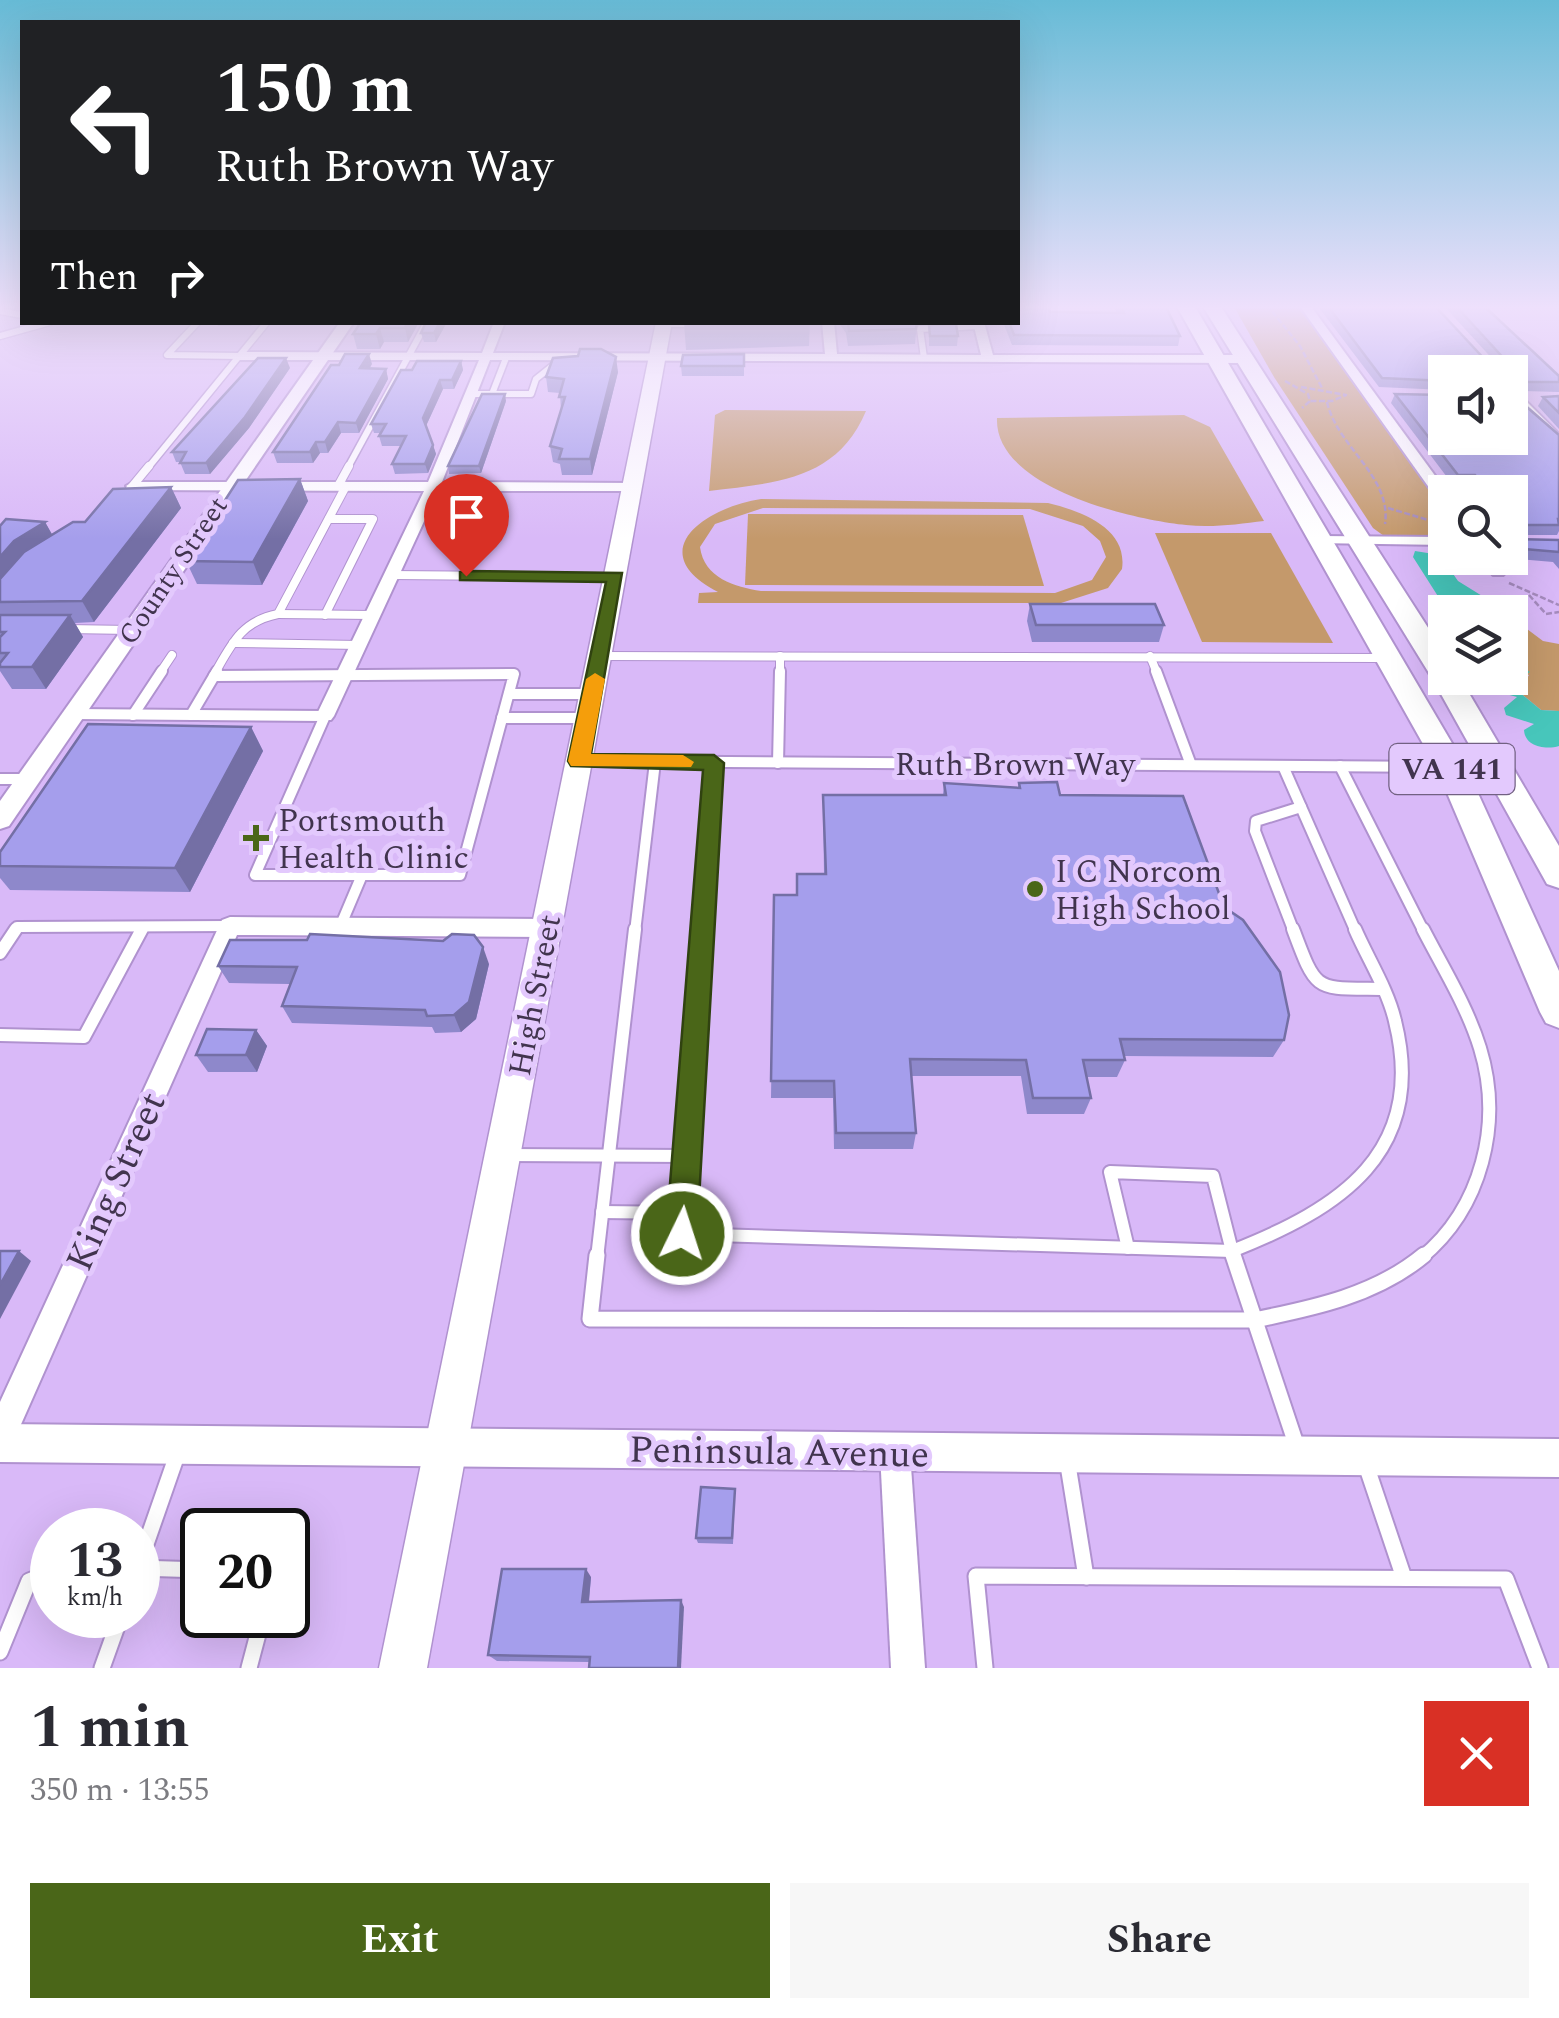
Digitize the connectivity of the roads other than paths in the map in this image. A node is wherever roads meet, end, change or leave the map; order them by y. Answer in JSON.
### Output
{"nodes":[{"id":1,"x":218,"y":383,"type":"edge"},
{"id":2,"x":305,"y":383,"type":"edge"},
{"id":3,"x":395,"y":383,"type":"edge"},
{"id":4,"x":473,"y":383,"type":"edge"},
{"id":5,"x":496,"y":383,"type":"edge"},
{"id":6,"x":534,"y":383,"type":"edge"},
{"id":7,"x":654,"y":383,"type":"edge"},
{"id":8,"x":1228,"y":383,"type":"edge"},
{"id":9,"x":1257,"y":383,"type":"edge"},
{"id":10,"x":1360,"y":383,"type":"edge"},
{"id":11,"x":469,"y":394,"type":"junction"},
{"id":12,"x":492,"y":394,"type":"junction"},
{"id":13,"x":1369,"y":395,"type":"junction"},
{"id":14,"x":1388,"y":396,"type":"dead end"},
{"id":15,"x":1528,"y":397,"type":"edge"},
{"id":16,"x":1546,"y":399,"type":"edge"},
{"id":17,"x":1528,"y":410,"type":"edge"},
{"id":18,"x":1559,"y":442,"type":"edge"},
{"id":19,"x":1428,"y":477,"type":"edge"},
{"id":20,"x":133,"y":486,"type":"junction"},
{"id":21,"x":230,"y":486,"type":"junction"},
{"id":22,"x":342,"y":486,"type":"junction"},
{"id":23,"x":433,"y":487,"type":"junction"},
{"id":24,"x":634,"y":488,"type":"junction"},
{"id":25,"x":120,"y":500,"type":"edge"},
{"id":26,"x":329,"y":518,"type":"junction"},
{"id":27,"x":1319,"y":540,"type":"junction"},
{"id":28,"x":1360,"y":540,"type":"junction"},
{"id":29,"x":1428,"y":541,"type":"edge"},
{"id":30,"x":391,"y":576,"type":"junction"},
{"id":31,"x":616,"y":577,"type":"junction"},
{"id":32,"x":278,"y":614,"type":"junction"},
{"id":33,"x":325,"y":614,"type":"junction"},
{"id":34,"x":372,"y":615,"type":"junction"},
{"id":35,"x":56,"y":629,"type":"edge"},
{"id":36,"x":131,"y":630,"type":"junction"},
{"id":37,"x":233,"y":643,"type":"junction"},
{"id":38,"x":358,"y":645,"type":"junction"},
{"id":39,"x":1428,"y":648,"type":"edge"},
{"id":40,"x":172,"y":655,"type":"dead end"},
{"id":41,"x":600,"y":656,"type":"junction"},
{"id":42,"x":780,"y":656,"type":"junction"},
{"id":43,"x":1150,"y":656,"type":"junction"},
{"id":44,"x":1390,"y":658,"type":"junction"},
{"id":45,"x":344,"y":675,"type":"junction"},
{"id":46,"x":214,"y":676,"type":"junction"},
{"id":47,"x":509,"y":694,"type":"junction"},
{"id":48,"x":1456,"y":695,"type":"edge"},
{"id":49,"x":590,"y":706,"type":"junction"},
{"id":50,"x":74,"y":714,"type":"junction"},
{"id":51,"x":134,"y":714,"type":"junction"},
{"id":52,"x":191,"y":715,"type":"junction"},
{"id":53,"x":326,"y":716,"type":"junction"},
{"id":54,"x":502,"y":718,"type":"junction"},
{"id":55,"x":579,"y":761,"type":"junction"},
{"id":56,"x":656,"y":762,"type":"junction"},
{"id":57,"x":714,"y":763,"type":"junction"},
{"id":58,"x":778,"y":763,"type":"junction"},
{"id":59,"x":1191,"y":764,"type":"junction"},
{"id":60,"x":1283,"y":766,"type":"junction"},
{"id":61,"x":1340,"y":766,"type":"junction"},
{"id":62,"x":1451,"y":767,"type":"junction"},
{"id":63,"x":29,"y":779,"type":"junction"},
{"id":64,"x":0,"y":780,"type":"edge"},
{"id":65,"x":1302,"y":807,"type":"junction"},
{"id":66,"x":0,"y":820,"type":"edge"},
{"id":67,"x":362,"y":875,"type":"junction"},
{"id":68,"x":1559,"y":875,"type":"edge"},
{"id":69,"x":230,"y":926,"type":"junction"},
{"id":70,"x":143,"y":927,"type":"junction"},
{"id":71,"x":340,"y":927,"type":"junction"},
{"id":72,"x":547,"y":928,"type":"junction"},
{"id":73,"x":0,"y":953,"type":"edge"},
{"id":74,"x":1382,"y":989,"type":"junction"},
{"id":75,"x":1559,"y":1012,"type":"edge"},
{"id":76,"x":0,"y":1035,"type":"edge"},
{"id":77,"x":503,"y":1154,"type":"junction"},
{"id":78,"x":609,"y":1156,"type":"junction"},
{"id":79,"x":687,"y":1156,"type":"junction"},
{"id":80,"x":602,"y":1212,"type":"junction"},
{"id":81,"x":683,"y":1213,"type":"junction"},
{"id":82,"x":1128,"y":1248,"type":"junction"},
{"id":83,"x":1232,"y":1251,"type":"junction"},
{"id":84,"x":1254,"y":1320,"type":"junction"},
{"id":85,"x":0,"y":1439,"type":"edge"},
{"id":86,"x":181,"y":1444,"type":"junction"},
{"id":87,"x":446,"y":1448,"type":"junction"},
{"id":88,"x":895,"y":1452,"type":"junction"},
{"id":89,"x":1066,"y":1453,"type":"junction"},
{"id":90,"x":1300,"y":1456,"type":"junction"},
{"id":91,"x":1363,"y":1456,"type":"junction"},
{"id":92,"x":1559,"y":1458,"type":"edge"},
{"id":93,"x":159,"y":1508,"type":"edge"},
{"id":94,"x":1086,"y":1576,"type":"junction"},
{"id":95,"x":1404,"y":1578,"type":"junction"},
{"id":96,"x":30,"y":1582,"type":"edge"},
{"id":97,"x":112,"y":1638,"type":"edge"},
{"id":98,"x":257,"y":1638,"type":"edge"},
{"id":99,"x":0,"y":1652,"type":"edge"},
{"id":100,"x":102,"y":1668,"type":"edge"},
{"id":101,"x":249,"y":1668,"type":"edge"},
{"id":102,"x":403,"y":1668,"type":"edge"},
{"id":103,"x":908,"y":1668,"type":"edge"},
{"id":104,"x":984,"y":1668,"type":"edge"},
{"id":105,"x":1540,"y":1668,"type":"edge"}],
"edges":[{"from":1,"to":20,"type":"lane"},
{"from":2,"to":21,"type":"street","name":"County Street"},
{"from":3,"to":22,"type":"lane"},
{"from":4,"to":11,"type":"street"},
{"from":5,"to":12,"type":"lane"},
{"from":6,"to":12,"type":"lane"},
{"from":7,"to":24,"type":"main road","name":"High Street"},
{"from":8,"to":27,"type":"main road","number":"VA 141"},
{"from":9,"to":28,"type":"main road","number":"VA 141"},
{"from":10,"to":13,"type":"street"},
{"from":11,"to":12,"type":"lane"},
{"from":11,"to":23,"type":"street"},
{"from":13,"to":14,"type":"street"},
{"from":13,"to":19,"type":"street"},
{"from":15,"to":16,"type":"street"},
{"from":17,"to":18,"type":"street"},
{"from":20,"to":21,"type":"street"},
{"from":20,"to":25,"type":"lane"},
{"from":21,"to":22,"type":"street"},
{"from":21,"to":36,"type":"street","name":"County Street"},
{"from":22,"to":23,"type":"street"},
{"from":22,"to":26,"type":"lane"},
{"from":23,"to":24,"type":"street"},
{"from":23,"to":30,"type":"street"},
{"from":24,"to":31,"type":"main road","name":"High Street"},
{"from":26,"to":32,"type":"lane"},
{"from":26,"to":33,"type":"lane"},
{"from":27,"to":28,"type":"street"},
{"from":27,"to":44,"type":"main road","number":"VA 141"},
{"from":28,"to":29,"type":"street"},
{"from":28,"to":39,"type":"main road","number":"VA 141"},
{"from":30,"to":31,"type":"lane"},
{"from":30,"to":34,"type":"street"},
{"from":31,"to":41,"type":"main road","name":"High Street"},
{"from":32,"to":33,"type":"lane"},
{"from":32,"to":37,"type":"lane"},
{"from":33,"to":34,"type":"lane"},
{"from":34,"to":38,"type":"street"},
{"from":35,"to":36,"type":"lane"},
{"from":36,"to":50,"type":"street","name":"County Street"},
{"from":37,"to":38,"type":"lane"},
{"from":37,"to":46,"type":"lane"},
{"from":38,"to":45,"type":"street"},
{"from":40,"to":51,"type":"lane"},
{"from":41,"to":42,"type":"lane"},
{"from":41,"to":49,"type":"main road","name":"High Street"},
{"from":42,"to":43,"type":"lane"},
{"from":42,"to":58,"type":"lane"},
{"from":43,"to":44,"type":"lane"},
{"from":43,"to":59,"type":"lane"},
{"from":44,"to":62,"type":"main road","number":"VA 141"},
{"from":45,"to":46,"type":"lane"},
{"from":45,"to":47,"type":"lane"},
{"from":45,"to":53,"type":"street"},
{"from":46,"to":52,"type":"lane"},
{"from":47,"to":49,"type":"lane"},
{"from":47,"to":54,"type":"lane"},
{"from":48,"to":68,"type":"main road","number":"VA 141"},
{"from":49,"to":54,"type":"lane"},
{"from":49,"to":55,"type":"main road","name":"High Street"},
{"from":50,"to":51,"type":"lane"},
{"from":50,"to":63,"type":"street","name":"County Street"},
{"from":51,"to":52,"type":"lane"},
{"from":52,"to":53,"type":"lane"},
{"from":53,"to":67,"type":"lane"},
{"from":54,"to":67,"type":"lane"},
{"from":55,"to":56,"type":"lane","name":"Ruth Brown Way"},
{"from":55,"to":72,"type":"main road","name":"High Street"},
{"from":56,"to":57,"type":"lane","name":"Ruth Brown Way"},
{"from":56,"to":78,"type":"lane"},
{"from":57,"to":58,"type":"lane","name":"Ruth Brown Way"},
{"from":57,"to":79,"type":"lane"},
{"from":58,"to":59,"type":"lane","name":"Ruth Brown Way"},
{"from":59,"to":60,"type":"lane","name":"Ruth Brown Way"},
{"from":60,"to":61,"type":"lane","name":"Ruth Brown Way"},
{"from":60,"to":65,"type":"lane"},
{"from":61,"to":62,"type":"lane","name":"Ruth Brown Way"},
{"from":61,"to":84,"type":"lane"},
{"from":62,"to":75,"type":"main road","number":"VA 141"},
{"from":63,"to":64,"type":"lane"},
{"from":63,"to":66,"type":"street","name":"County Street"},
{"from":65,"to":74,"type":"lane"},
{"from":65,"to":74,"type":"lane"},
{"from":67,"to":71,"type":"lane"},
{"from":69,"to":70,"type":"lane"},
{"from":69,"to":71,"type":"street"},
{"from":69,"to":85,"type":"street","name":"King Street"},
{"from":70,"to":73,"type":"lane"},
{"from":70,"to":76,"type":"lane"},
{"from":71,"to":72,"type":"street"},
{"from":72,"to":77,"type":"main road","name":"High Street"},
{"from":74,"to":83,"type":"lane"},
{"from":77,"to":78,"type":"lane"},
{"from":77,"to":87,"type":"main road","name":"High Street"},
{"from":78,"to":79,"type":"lane"},
{"from":78,"to":80,"type":"lane"},
{"from":79,"to":81,"type":"lane"},
{"from":80,"to":81,"type":"lane"},
{"from":80,"to":84,"type":"lane"},
{"from":81,"to":82,"type":"lane"},
{"from":82,"to":83,"type":"lane"},
{"from":82,"to":83,"type":"lane"},
{"from":83,"to":84,"type":"lane"},
{"from":84,"to":90,"type":"lane"},
{"from":85,"to":86,"type":"street","name":"Peninsula Avenue"},
{"from":86,"to":87,"type":"street","name":"Peninsula Avenue"},
{"from":86,"to":93,"type":"lane"},
{"from":87,"to":88,"type":"street","name":"Peninsula Avenue"},
{"from":87,"to":102,"type":"main road","name":"High Street"},
{"from":88,"to":89,"type":"street","name":"Peninsula Avenue"},
{"from":88,"to":103,"type":"street"},
{"from":89,"to":90,"type":"street","name":"Peninsula Avenue"},
{"from":89,"to":94,"type":"lane"},
{"from":90,"to":91,"type":"street","name":"Peninsula Avenue"},
{"from":91,"to":92,"type":"street","name":"Peninsula Avenue"},
{"from":91,"to":95,"type":"lane"},
{"from":94,"to":95,"type":"lane"},
{"from":94,"to":104,"type":"lane"},
{"from":95,"to":105,"type":"lane"},
{"from":96,"to":99,"type":"lane"},
{"from":97,"to":100,"type":"lane"},
{"from":98,"to":101,"type":"lane"}]}
